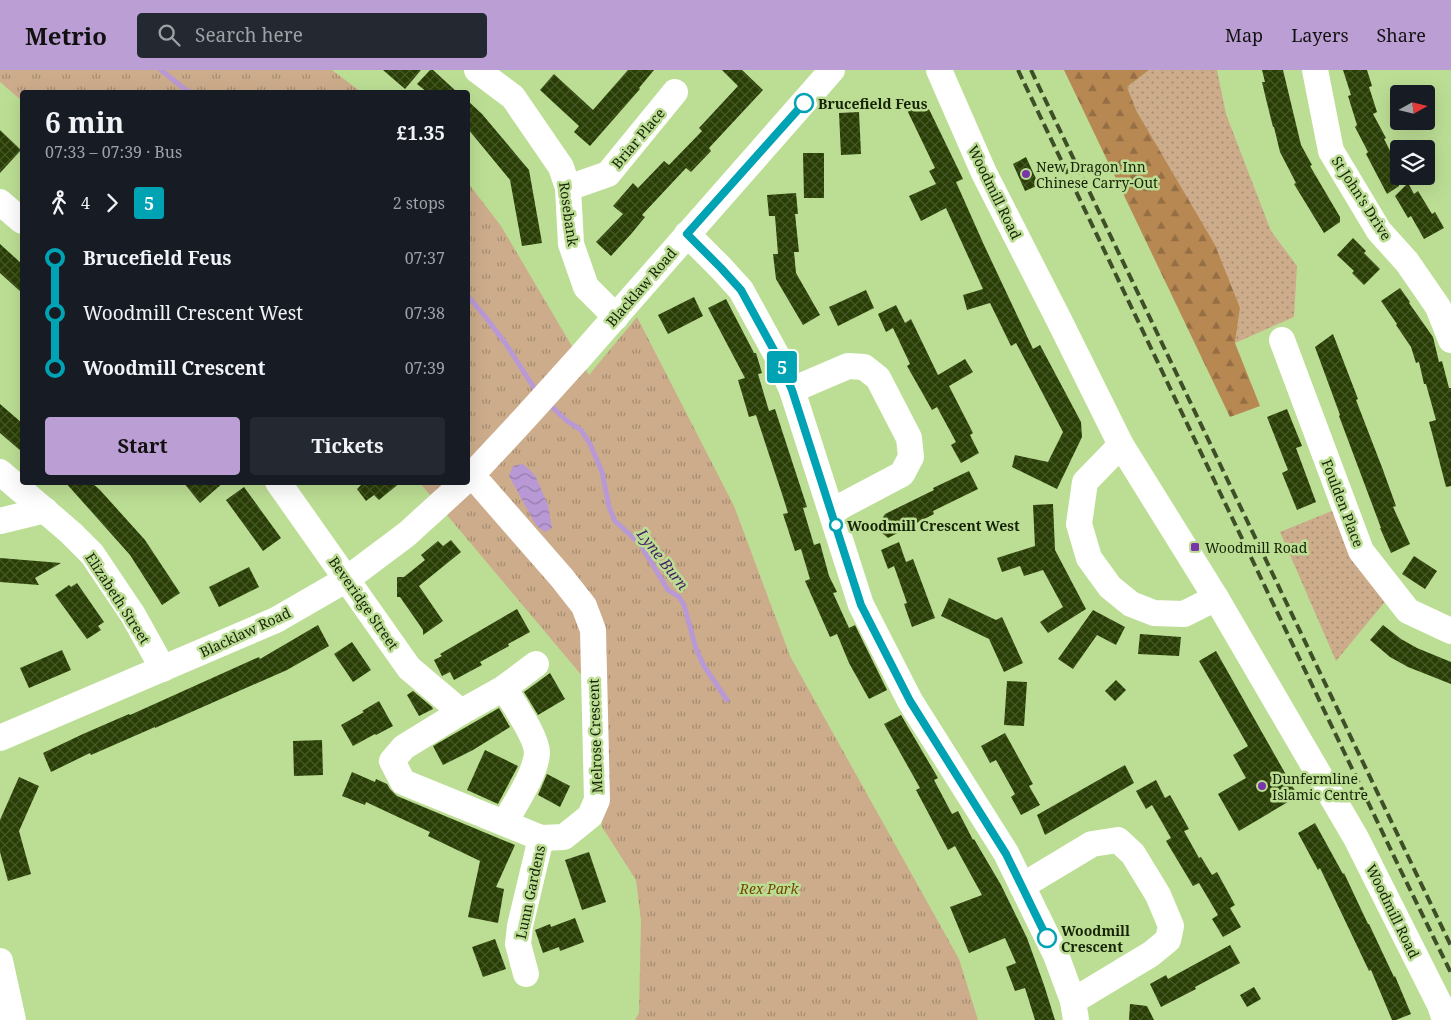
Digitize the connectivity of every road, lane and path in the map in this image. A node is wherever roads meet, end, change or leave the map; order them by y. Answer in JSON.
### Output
{"nodes":[{"id":1,"x":477,"y":70,"type":"edge"},
{"id":2,"x":832,"y":70,"type":"edge"},
{"id":3,"x":939,"y":70,"type":"edge"},
{"id":4,"x":1315,"y":70,"type":"edge"},
{"id":5,"x":676,"y":92,"type":"dead end"},
{"id":6,"x":568,"y":188,"type":"junction"},
{"id":7,"x":0,"y":202,"type":"edge"},
{"id":8,"x":20,"y":219,"type":"edge"},
{"id":9,"x":687,"y":234,"type":"junction"},
{"id":10,"x":616,"y":317,"type":"junction"},
{"id":11,"x":1282,"y":340,"type":"dead end"},
{"id":12,"x":1451,"y":340,"type":"edge"},
{"id":13,"x":792,"y":390,"type":"junction"},
{"id":14,"x":1122,"y":445,"type":"junction"},
{"id":15,"x":0,"y":472,"type":"edge"},
{"id":16,"x":470,"y":477,"type":"edge"},
{"id":17,"x":470,"y":481,"type":"edge"},
{"id":18,"x":280,"y":485,"type":"edge"},
{"id":19,"x":461,"y":485,"type":"edge"},
{"id":20,"x":45,"y":510,"type":"junction"},
{"id":21,"x":832,"y":510,"type":"junction"},
{"id":22,"x":0,"y":521,"type":"edge"},
{"id":23,"x":347,"y":579,"type":"junction"},
{"id":24,"x":1216,"y":598,"type":"junction"},
{"id":25,"x":1451,"y":631,"type":"edge"},
{"id":26,"x":536,"y":664,"type":"dead end"},
{"id":27,"x":163,"y":669,"type":"junction"},
{"id":28,"x":504,"y":688,"type":"junction"},
{"id":29,"x":461,"y":712,"type":"junction"},
{"id":30,"x":0,"y":738,"type":"edge"},
{"id":31,"x":505,"y":822,"type":"junction"},
{"id":32,"x":541,"y":838,"type":"junction"},
{"id":33,"x":1022,"y":886,"type":"junction"},
{"id":34,"x":0,"y":961,"type":"edge"},
{"id":35,"x":526,"y":974,"type":"dead end"},
{"id":36,"x":1074,"y":1010,"type":"edge"},
{"id":37,"x":13,"y":1020,"type":"edge"},
{"id":38,"x":1445,"y":1020,"type":"edge"}],
"edges":[{"from":1,"to":6,"type":"street","name":"Rosebank"},
{"from":2,"to":9,"type":"street","name":"Blacklaw Road"},
{"from":3,"to":14,"type":"street","name":"Woodmill Road"},
{"from":4,"to":12,"type":"street","name":"St John's Drive"},
{"from":5,"to":6,"type":"street","name":"Briar Place"},
{"from":6,"to":10,"type":"street","name":"Rosebank"},
{"from":7,"to":8,"type":"street"},
{"from":9,"to":10,"type":"street","name":"Blacklaw Road"},
{"from":9,"to":13,"type":"street"},
{"from":10,"to":16,"type":"street","name":"Blacklaw Road"},
{"from":11,"to":25,"type":"street","name":"Foulden Place"},
{"from":13,"to":21,"type":"street"},
{"from":13,"to":21,"type":"street"},
{"from":14,"to":24,"type":"street","name":"Woodmill Road"},
{"from":14,"to":24,"type":"street"},
{"from":15,"to":20,"type":"street","name":"Elizabeth Street"},
{"from":17,"to":32,"type":"street","name":"Melrose Crescent"},
{"from":18,"to":23,"type":"street","name":"Beveridge Street"},
{"from":19,"to":23,"type":"street","name":"Blacklaw Road"},
{"from":20,"to":22,"type":"street"},
{"from":20,"to":27,"type":"street","name":"Elizabeth Street"},
{"from":21,"to":33,"type":"street"},
{"from":23,"to":27,"type":"street","name":"Blacklaw Road"},
{"from":23,"to":29,"type":"street","name":"Beveridge Street"},
{"from":24,"to":38,"type":"street","name":"Woodmill Road"},
{"from":26,"to":28,"type":"street"},
{"from":27,"to":30,"type":"street","name":"Blacklaw Road"},
{"from":28,"to":29,"type":"street"},
{"from":28,"to":31,"type":"street"},
{"from":29,"to":31,"type":"street"},
{"from":31,"to":32,"type":"street"},
{"from":32,"to":35,"type":"street","name":"Lunn Gardens"},
{"from":33,"to":36,"type":"street"},
{"from":33,"to":36,"type":"street"},
{"from":34,"to":37,"type":"street"}]}
